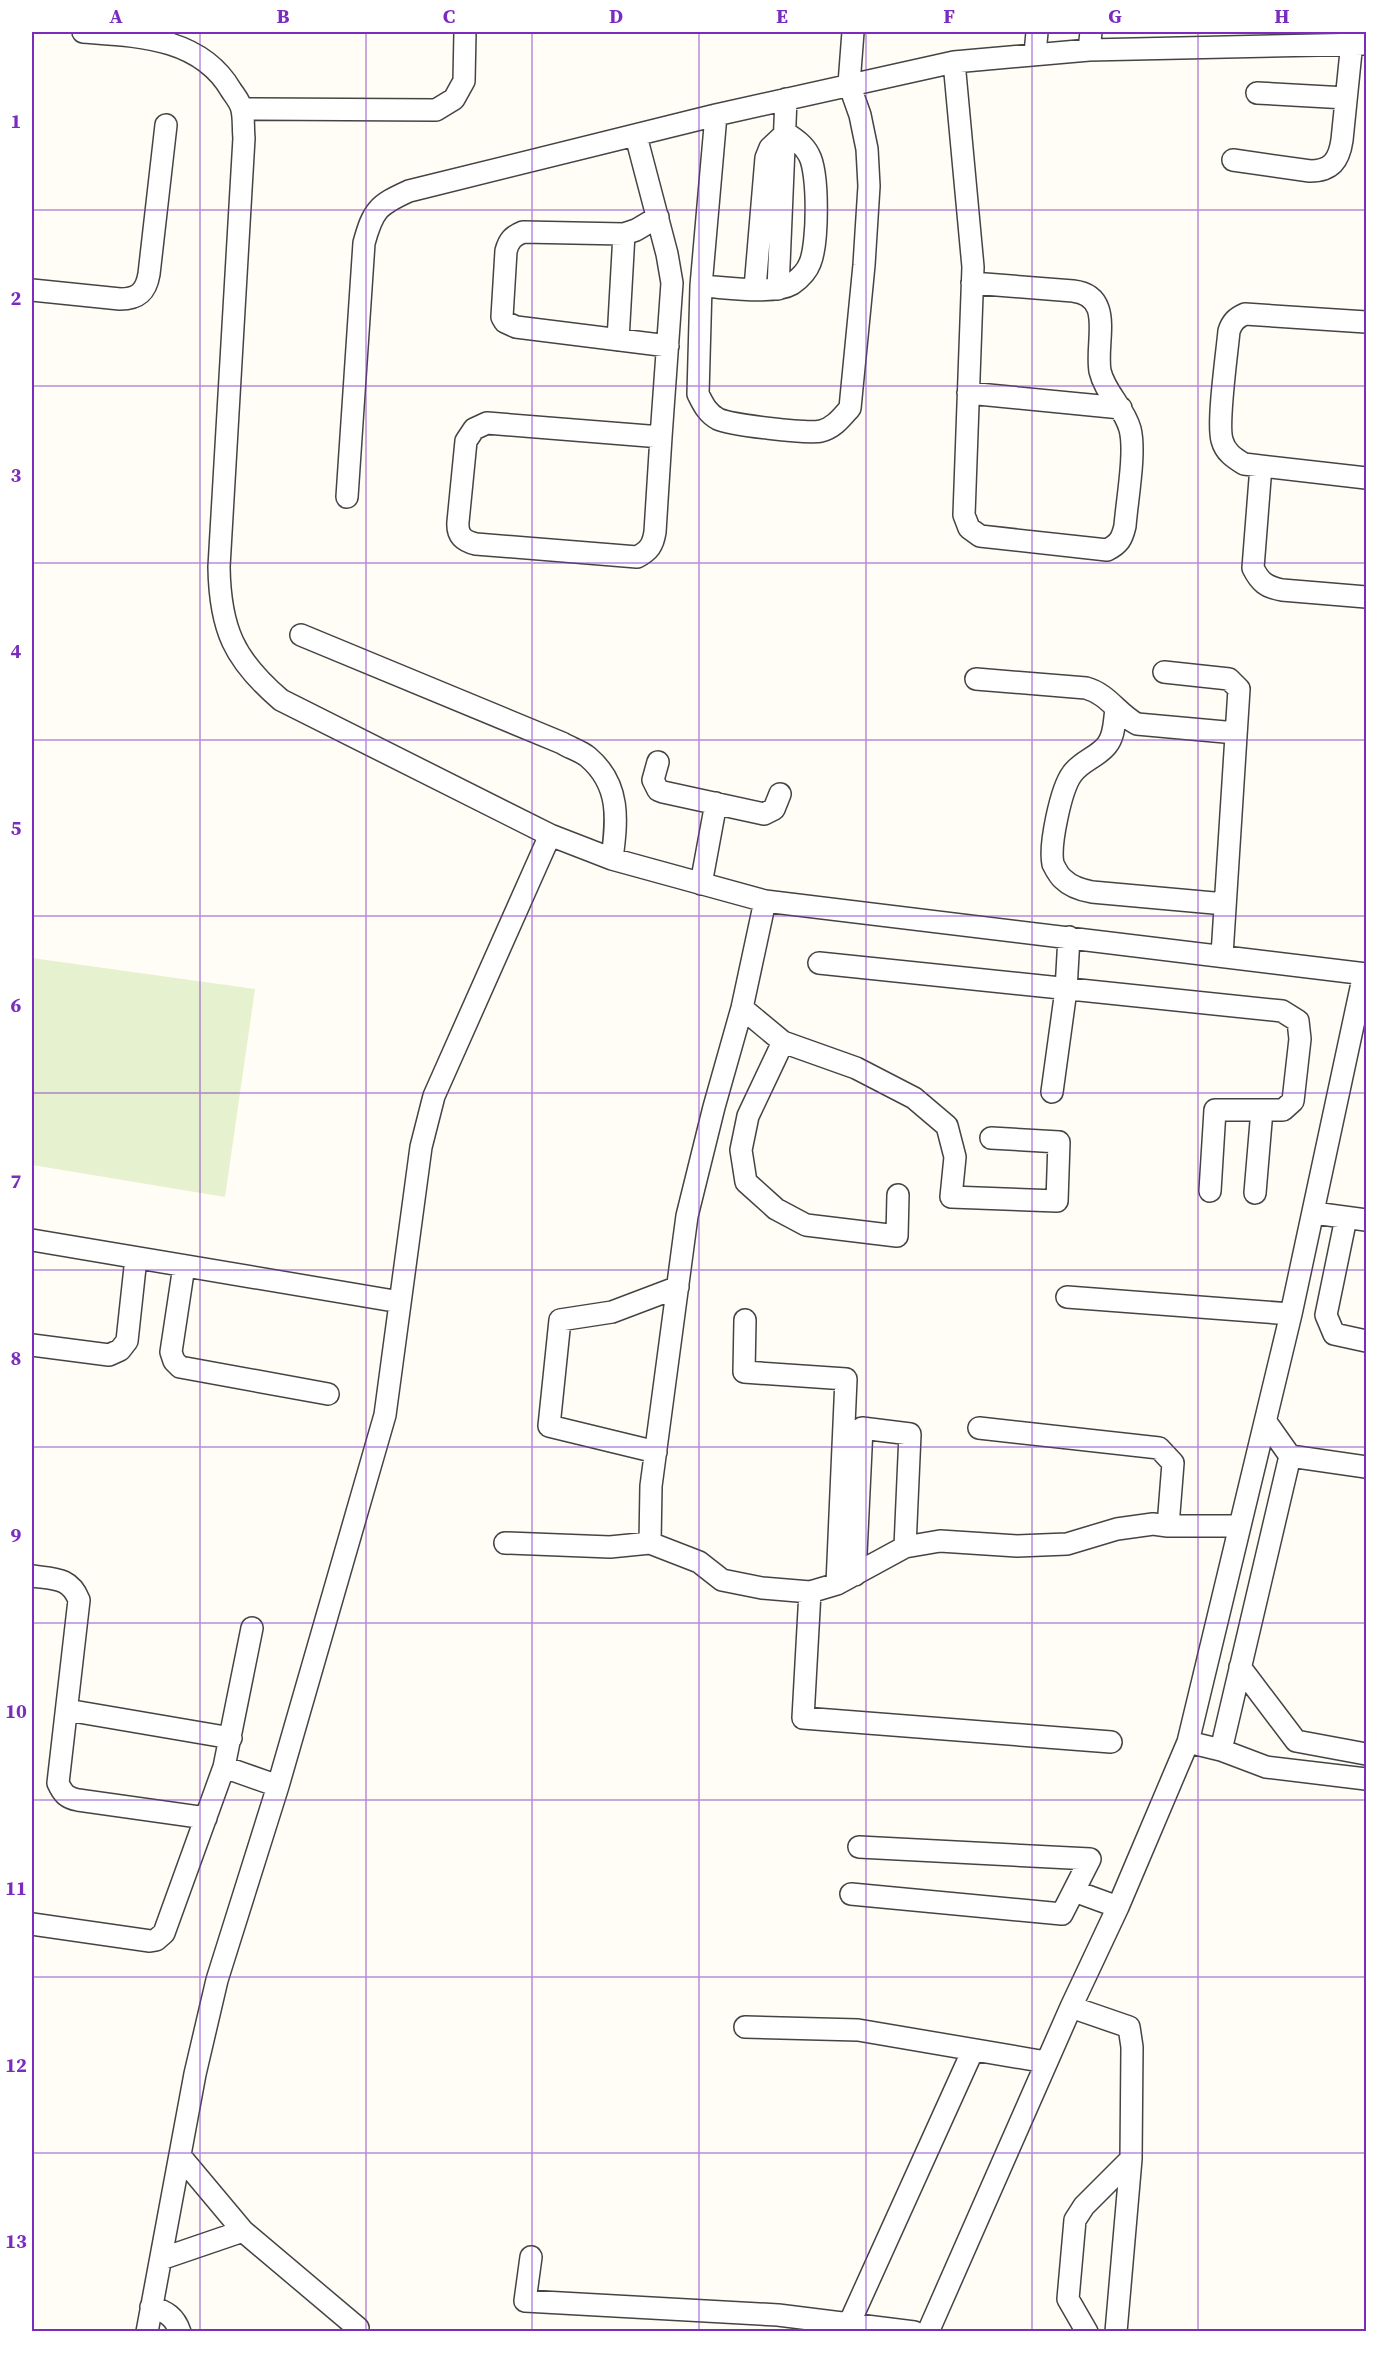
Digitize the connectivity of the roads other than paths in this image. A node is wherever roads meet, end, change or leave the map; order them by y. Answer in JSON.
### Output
{"nodes":[{"id":1,"x":83,"y":32,"type":"edge"},
{"id":2,"x":465,"y":32,"type":"edge"},
{"id":3,"x":853,"y":32,"type":"edge"},
{"id":4,"x":1036,"y":32,"type":"edge"},
{"id":5,"x":1217,"y":39,"type":"edge"},
{"id":6,"x":1357,"y":40,"type":"edge"},
{"id":7,"x":1090,"y":41,"type":"edge"},
{"id":8,"x":1035,"y":54,"type":"junction"},
{"id":9,"x":954,"y":62,"type":"junction"},
{"id":10,"x":849,"y":84,"type":"junction"},
{"id":11,"x":1257,"y":93,"type":"dead end"},
{"id":12,"x":1346,"y":98,"type":"junction"},
{"id":13,"x":786,"y":99,"type":"junction"},
{"id":14,"x":242,"y":109,"type":"junction"},
{"id":15,"x":716,"y":115,"type":"junction"},
{"id":16,"x":166,"y":125,"type":"dead end"},
{"id":17,"x":786,"y":133,"type":"junction"},
{"id":18,"x":636,"y":136,"type":"junction"},
{"id":19,"x":1233,"y":160,"type":"dead end"},
{"id":20,"x":658,"y":217,"type":"junction"},
{"id":21,"x":624,"y":234,"type":"junction"},
{"id":22,"x":972,"y":283,"type":"junction"},
{"id":23,"x":701,"y":286,"type":"junction"},
{"id":24,"x":755,"y":288,"type":"junction"},
{"id":25,"x":777,"y":289,"type":"junction"},
{"id":26,"x":32,"y":290,"type":"edge"},
{"id":27,"x":1366,"y":322,"type":"edge"},
{"id":28,"x":618,"y":340,"type":"junction"},
{"id":29,"x":669,"y":346,"type":"junction"},
{"id":30,"x":968,"y":393,"type":"junction"},
{"id":31,"x":1120,"y":408,"type":"junction"},
{"id":32,"x":661,"y":437,"type":"junction"},
{"id":33,"x":1261,"y":466,"type":"junction"},
{"id":34,"x":1366,"y":478,"type":"edge"},
{"id":35,"x":348,"y":497,"type":"dead end"},
{"id":36,"x":1366,"y":597,"type":"edge"},
{"id":37,"x":301,"y":635,"type":"dead end"},
{"id":38,"x":1164,"y":672,"type":"dead end"},
{"id":39,"x":976,"y":679,"type":"dead end"},
{"id":40,"x":1116,"y":710,"type":"junction"},
{"id":41,"x":1236,"y":734,"type":"junction"},
{"id":42,"x":658,"y":762,"type":"dead end"},
{"id":43,"x":780,"y":794,"type":"dead end"},
{"id":44,"x":716,"y":803,"type":"junction"},
{"id":45,"x":550,"y":835,"type":"junction"},
{"id":46,"x":612,"y":859,"type":"junction"},
{"id":47,"x":701,"y":884,"type":"junction"},
{"id":48,"x":765,"y":901,"type":"junction"},
{"id":49,"x":1225,"y":904,"type":"junction"},
{"id":50,"x":1069,"y":937,"type":"junction"},
{"id":51,"x":1222,"y":955,"type":"junction"},
{"id":52,"x":819,"y":963,"type":"dead end"},
{"id":53,"x":1365,"y":974,"type":"edge"},
{"id":54,"x":1066,"y":990,"type":"junction"},
{"id":55,"x":742,"y":1008,"type":"junction"},
{"id":56,"x":783,"y":1042,"type":"junction"},
{"id":57,"x":1052,"y":1092,"type":"dead end"},
{"id":58,"x":1262,"y":1110,"type":"junction"},
{"id":59,"x":991,"y":1138,"type":"dead end"},
{"id":60,"x":1210,"y":1191,"type":"dead end"},
{"id":61,"x":1255,"y":1193,"type":"dead end"},
{"id":62,"x":898,"y":1195,"type":"dead end"},
{"id":63,"x":1314,"y":1213,"type":"junction"},
{"id":64,"x":1356,"y":1219,"type":"edge"},
{"id":65,"x":32,"y":1240,"type":"edge"},
{"id":66,"x":136,"y":1258,"type":"junction"},
{"id":67,"x":184,"y":1266,"type":"junction"},
{"id":68,"x":678,"y":1287,"type":"junction"},
{"id":69,"x":1067,"y":1297,"type":"dead end"},
{"id":70,"x":400,"y":1302,"type":"junction"},
{"id":71,"x":1291,"y":1314,"type":"junction"},
{"id":72,"x":745,"y":1320,"type":"dead end"},
{"id":73,"x":1366,"y":1341,"type":"edge"},
{"id":74,"x":32,"y":1345,"type":"edge"},
{"id":75,"x":328,"y":1394,"type":"dead end"},
{"id":76,"x":1266,"y":1422,"type":"junction"},
{"id":77,"x":979,"y":1428,"type":"dead end"},
{"id":78,"x":656,"y":1452,"type":"junction"},
{"id":79,"x":1290,"y":1456,"type":"junction"},
{"id":80,"x":1366,"y":1467,"type":"edge"},
{"id":81,"x":1168,"y":1526,"type":"junction"},
{"id":82,"x":1240,"y":1526,"type":"junction"},
{"id":83,"x":505,"y":1543,"type":"dead end"},
{"id":84,"x":650,"y":1543,"type":"junction"},
{"id":85,"x":905,"y":1547,"type":"junction"},
{"id":86,"x":32,"y":1576,"type":"edge"},
{"id":87,"x":846,"y":1579,"type":"junction"},
{"id":88,"x":810,"y":1592,"type":"junction"},
{"id":89,"x":252,"y":1628,"type":"dead end"},
{"id":90,"x":1240,"y":1667,"type":"junction"},
{"id":91,"x":67,"y":1710,"type":"junction"},
{"id":92,"x":231,"y":1738,"type":"junction"},
{"id":93,"x":1111,"y":1742,"type":"dead end"},
{"id":94,"x":1188,"y":1743,"type":"junction"},
{"id":95,"x":1221,"y":1750,"type":"junction"},
{"id":96,"x":1366,"y":1754,"type":"edge"},
{"id":97,"x":224,"y":1767,"type":"junction"},
{"id":98,"x":1366,"y":1779,"type":"edge"},
{"id":99,"x":278,"y":1786,"type":"junction"},
{"id":100,"x":206,"y":1818,"type":"junction"},
{"id":101,"x":859,"y":1847,"type":"dead end"},
{"id":102,"x":1074,"y":1891,"type":"junction"},
{"id":103,"x":851,"y":1894,"type":"dead end"},
{"id":104,"x":1118,"y":1907,"type":"junction"},
{"id":105,"x":32,"y":1924,"type":"edge"},
{"id":106,"x":1071,"y":2007,"type":"junction"},
{"id":107,"x":745,"y":2027,"type":"dead end"},
{"id":108,"x":972,"y":2050,"type":"junction"},
{"id":109,"x":1046,"y":2062,"type":"junction"},
{"id":110,"x":181,"y":2157,"type":"junction"},
{"id":111,"x":1131,"y":2159,"type":"junction"},
{"id":112,"x":243,"y":2230,"type":"junction"},
{"id":113,"x":531,"y":2257,"type":"dead end"},
{"id":114,"x":161,"y":2259,"type":"junction"},
{"id":115,"x":151,"y":2307,"type":"junction"},
{"id":116,"x":849,"y":2324,"type":"junction"},
{"id":117,"x":358,"y":2328,"type":"dead end"},
{"id":118,"x":147,"y":2331,"type":"edge"},
{"id":119,"x":180,"y":2331,"type":"edge"},
{"id":120,"x":914,"y":2331,"type":"edge"},
{"id":121,"x":928,"y":2331,"type":"edge"},
{"id":122,"x":1087,"y":2331,"type":"edge"},
{"id":123,"x":1116,"y":2331,"type":"edge"}],
"edges":[{"from":1,"to":14,"type":"lane"},
{"from":2,"to":14,"type":"lane"},
{"from":3,"to":10,"type":"lane"},
{"from":4,"to":8,"type":"lane"},
{"from":5,"to":6,"type":"lane"},
{"from":5,"to":7,"type":"lane"},
{"from":6,"to":12,"type":"lane"},
{"from":7,"to":8,"type":"lane"},
{"from":8,"to":9,"type":"lane"},
{"from":9,"to":10,"type":"lane"},
{"from":9,"to":22,"type":"lane"},
{"from":10,"to":13,"type":"lane"},
{"from":10,"to":23,"type":"lane"},
{"from":11,"to":12,"type":"lane"},
{"from":12,"to":19,"type":"lane"},
{"from":13,"to":15,"type":"lane"},
{"from":13,"to":17,"type":"lane"},
{"from":14,"to":45,"type":"lane"},
{"from":15,"to":18,"type":"lane"},
{"from":15,"to":23,"type":"lane"},
{"from":16,"to":26,"type":"lane"},
{"from":17,"to":24,"type":"lane"},
{"from":17,"to":25,"type":"lane"},
{"from":17,"to":25,"type":"lane"},
{"from":18,"to":20,"type":"lane"},
{"from":18,"to":35,"type":"lane"},
{"from":20,"to":21,"type":"lane"},
{"from":20,"to":29,"type":"lane"},
{"from":21,"to":28,"type":"lane"},
{"from":21,"to":28,"type":"lane"},
{"from":22,"to":30,"type":"lane"},
{"from":22,"to":31,"type":"lane"},
{"from":23,"to":24,"type":"lane"},
{"from":24,"to":25,"type":"lane"},
{"from":27,"to":33,"type":"lane"},
{"from":28,"to":29,"type":"lane"},
{"from":29,"to":32,"type":"lane"},
{"from":30,"to":31,"type":"lane"},
{"from":30,"to":31,"type":"lane"},
{"from":32,"to":32,"type":"lane"},
{"from":33,"to":34,"type":"lane"},
{"from":33,"to":36,"type":"lane"},
{"from":37,"to":46,"type":"lane"},
{"from":38,"to":41,"type":"lane"},
{"from":39,"to":40,"type":"lane"},
{"from":40,"to":41,"type":"lane"},
{"from":40,"to":49,"type":"lane"},
{"from":41,"to":49,"type":"lane"},
{"from":42,"to":44,"type":"lane"},
{"from":43,"to":44,"type":"lane"},
{"from":44,"to":47,"type":"lane"},
{"from":45,"to":46,"type":"lane"},
{"from":45,"to":70,"type":"lane"},
{"from":46,"to":47,"type":"lane"},
{"from":47,"to":48,"type":"lane"},
{"from":48,"to":50,"type":"lane"},
{"from":48,"to":55,"type":"lane"},
{"from":49,"to":51,"type":"lane"},
{"from":50,"to":51,"type":"lane"},
{"from":50,"to":54,"type":"lane"},
{"from":51,"to":53,"type":"lane"},
{"from":52,"to":54,"type":"lane"},
{"from":53,"to":63,"type":"lane"},
{"from":54,"to":57,"type":"lane"},
{"from":54,"to":58,"type":"lane"},
{"from":55,"to":56,"type":"lane"},
{"from":55,"to":68,"type":"lane"},
{"from":56,"to":59,"type":"lane"},
{"from":56,"to":62,"type":"lane"},
{"from":58,"to":60,"type":"lane"},
{"from":58,"to":61,"type":"lane"},
{"from":63,"to":64,"type":"lane"},
{"from":63,"to":71,"type":"lane"},
{"from":64,"to":73,"type":"lane"},
{"from":65,"to":66,"type":"lane"},
{"from":66,"to":67,"type":"lane"},
{"from":66,"to":74,"type":"lane"},
{"from":67,"to":70,"type":"lane"},
{"from":67,"to":75,"type":"lane"},
{"from":68,"to":78,"type":"lane"},
{"from":68,"to":78,"type":"lane"},
{"from":69,"to":71,"type":"lane"},
{"from":70,"to":99,"type":"lane"},
{"from":71,"to":76,"type":"lane"},
{"from":72,"to":87,"type":"lane"},
{"from":76,"to":79,"type":"lane"},
{"from":76,"to":82,"type":"lane"},
{"from":77,"to":81,"type":"lane"},
{"from":78,"to":84,"type":"lane"},
{"from":79,"to":80,"type":"lane"},
{"from":79,"to":90,"type":"lane"},
{"from":81,"to":82,"type":"lane"},
{"from":81,"to":85,"type":"lane"},
{"from":82,"to":94,"type":"lane"},
{"from":83,"to":84,"type":"lane"},
{"from":84,"to":88,"type":"lane"},
{"from":85,"to":87,"type":"lane"},
{"from":85,"to":87,"type":"lane"},
{"from":86,"to":91,"type":"lane"},
{"from":87,"to":88,"type":"lane"},
{"from":88,"to":93,"type":"lane"},
{"from":89,"to":92,"type":"lane"},
{"from":90,"to":95,"type":"lane"},
{"from":90,"to":96,"type":"lane"},
{"from":91,"to":92,"type":"lane"},
{"from":91,"to":100,"type":"lane"},
{"from":92,"to":97,"type":"lane"},
{"from":94,"to":95,"type":"lane"},
{"from":94,"to":104,"type":"lane"},
{"from":95,"to":98,"type":"lane"},
{"from":97,"to":99,"type":"lane"},
{"from":97,"to":100,"type":"lane"},
{"from":99,"to":110,"type":"lane"},
{"from":100,"to":105,"type":"lane"},
{"from":101,"to":102,"type":"lane"},
{"from":102,"to":103,"type":"lane"},
{"from":102,"to":104,"type":"lane"},
{"from":104,"to":106,"type":"lane"},
{"from":106,"to":109,"type":"lane"},
{"from":106,"to":111,"type":"lane"},
{"from":107,"to":108,"type":"lane"},
{"from":108,"to":109,"type":"lane"},
{"from":108,"to":116,"type":"lane"},
{"from":109,"to":121,"type":"lane"},
{"from":110,"to":112,"type":"lane"},
{"from":110,"to":114,"type":"lane"},
{"from":111,"to":122,"type":"lane"},
{"from":111,"to":123,"type":"lane"},
{"from":112,"to":114,"type":"lane"},
{"from":112,"to":117,"type":"lane"},
{"from":113,"to":116,"type":"lane"},
{"from":114,"to":115,"type":"lane"},
{"from":115,"to":118,"type":"lane"},
{"from":115,"to":119,"type":"lane"},
{"from":116,"to":120,"type":"lane"}]}
